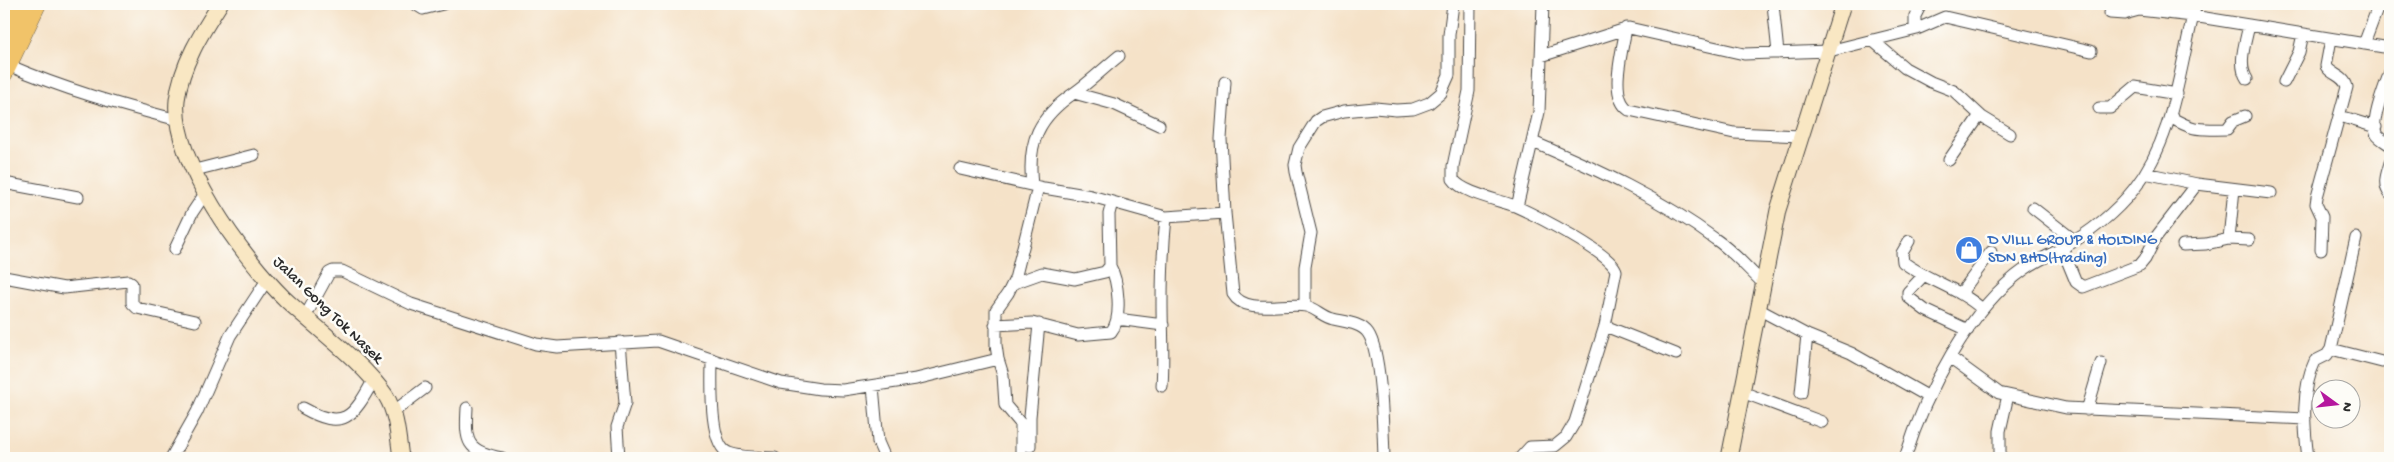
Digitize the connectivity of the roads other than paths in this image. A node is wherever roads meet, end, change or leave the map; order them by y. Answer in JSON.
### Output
{"nodes":[{"id":1,"x":20,"y":4,"type":"edge"},
{"id":2,"x":37,"y":4,"type":"edge"},
{"id":3,"x":415,"y":4,"type":"edge"},
{"id":4,"x":443,"y":4,"type":"edge"},
{"id":5,"x":1453,"y":4,"type":"edge"},
{"id":6,"x":1470,"y":4,"type":"edge"},
{"id":7,"x":1543,"y":4,"type":"edge"},
{"id":8,"x":1773,"y":4,"type":"edge"},
{"id":9,"x":1843,"y":4,"type":"edge"},
{"id":10,"x":1921,"y":4,"type":"edge"},
{"id":11,"x":2196,"y":4,"type":"edge"},
{"id":12,"x":2379,"y":4,"type":"edge"},
{"id":13,"x":217,"y":6,"type":"edge"},
{"id":14,"x":2140,"y":7,"type":"edge"},
{"id":15,"x":2110,"y":13,"type":"dead end"},
{"id":16,"x":2193,"y":16,"type":"junction"},
{"id":17,"x":2249,"y":25,"type":"junction"},
{"id":18,"x":1626,"y":28,"type":"junction"},
{"id":19,"x":1915,"y":29,"type":"junction"},
{"id":20,"x":2303,"y":34,"type":"junction"},
{"id":21,"x":4,"y":37,"type":"edge"},
{"id":22,"x":2331,"y":39,"type":"junction"},
{"id":23,"x":1872,"y":40,"type":"junction"},
{"id":24,"x":2364,"y":44,"type":"junction"},
{"id":25,"x":2390,"y":48,"type":"edge"},
{"id":26,"x":1829,"y":51,"type":"junction"},
{"id":27,"x":2091,"y":51,"type":"dead end"},
{"id":28,"x":1778,"y":53,"type":"junction"},
{"id":29,"x":1119,"y":56,"type":"dead end"},
{"id":30,"x":1541,"y":56,"type":"junction"},
{"id":31,"x":6,"y":69,"type":"edge"},
{"id":32,"x":2390,"y":72,"type":"edge"},
{"id":33,"x":2247,"y":79,"type":"dead end"},
{"id":34,"x":1225,"y":82,"type":"dead end"},
{"id":35,"x":2284,"y":82,"type":"dead end"},
{"id":36,"x":1074,"y":93,"type":"junction"},
{"id":37,"x":2177,"y":94,"type":"junction"},
{"id":38,"x":2099,"y":108,"type":"dead end"},
{"id":39,"x":1980,"y":115,"type":"junction"},
{"id":40,"x":2245,"y":116,"type":"dead end"},
{"id":41,"x":2340,"y":116,"type":"junction"},
{"id":42,"x":2170,"y":117,"type":"junction"},
{"id":43,"x":178,"y":120,"type":"junction"},
{"id":44,"x":1160,"y":125,"type":"dead end"},
{"id":45,"x":2376,"y":127,"type":"junction"},
{"id":46,"x":2010,"y":134,"type":"dead end"},
{"id":47,"x":1802,"y":136,"type":"junction"},
{"id":48,"x":1533,"y":142,"type":"junction"},
{"id":49,"x":2390,"y":145,"type":"edge"},
{"id":50,"x":254,"y":155,"type":"dead end"},
{"id":51,"x":1949,"y":160,"type":"dead end"},
{"id":52,"x":2390,"y":163,"type":"edge"},
{"id":53,"x":960,"y":169,"type":"dead end"},
{"id":54,"x":195,"y":170,"type":"junction"},
{"id":55,"x":2145,"y":173,"type":"junction"},
{"id":56,"x":4,"y":183,"type":"edge"},
{"id":57,"x":2197,"y":184,"type":"junction"},
{"id":58,"x":1035,"y":186,"type":"junction"},
{"id":59,"x":2234,"y":189,"type":"junction"},
{"id":60,"x":206,"y":192,"type":"junction"},
{"id":61,"x":2271,"y":192,"type":"dead end"},
{"id":62,"x":2390,"y":194,"type":"edge"},
{"id":63,"x":78,"y":197,"type":"dead end"},
{"id":64,"x":1112,"y":202,"type":"junction"},
{"id":65,"x":1517,"y":207,"type":"junction"},
{"id":66,"x":2033,"y":208,"type":"dead end"},
{"id":67,"x":1225,"y":213,"type":"junction"},
{"id":68,"x":1166,"y":217,"type":"junction"},
{"id":69,"x":2356,"y":238,"type":"dead end"},
{"id":70,"x":2229,"y":239,"type":"junction"},
{"id":71,"x":2074,"y":240,"type":"junction"},
{"id":72,"x":2249,"y":240,"type":"dead end"},
{"id":73,"x":1909,"y":241,"type":"dead end"},
{"id":74,"x":2183,"y":245,"type":"dead end"},
{"id":75,"x":2062,"y":248,"type":"junction"},
{"id":76,"x":175,"y":249,"type":"dead end"},
{"id":77,"x":2321,"y":250,"type":"dead end"},
{"id":78,"x":1991,"y":252,"type":"dead end"},
{"id":79,"x":1110,"y":266,"type":"junction"},
{"id":80,"x":1923,"y":276,"type":"junction"},
{"id":81,"x":4,"y":277,"type":"edge"},
{"id":82,"x":267,"y":280,"type":"junction"},
{"id":83,"x":1014,"y":282,"type":"junction"},
{"id":84,"x":1763,"y":282,"type":"junction"},
{"id":85,"x":1961,"y":293,"type":"junction"},
{"id":86,"x":1306,"y":306,"type":"junction"},
{"id":87,"x":1758,"y":308,"type":"junction"},
{"id":88,"x":1982,"y":309,"type":"junction"},
{"id":89,"x":305,"y":317,"type":"junction"},
{"id":90,"x":1117,"y":320,"type":"junction"},
{"id":91,"x":194,"y":321,"type":"dead end"},
{"id":92,"x":1039,"y":324,"type":"junction"},
{"id":93,"x":995,"y":325,"type":"junction"},
{"id":94,"x":1163,"y":325,"type":"junction"},
{"id":95,"x":1605,"y":326,"type":"junction"},
{"id":96,"x":1968,"y":330,"type":"junction"},
{"id":97,"x":1807,"y":334,"type":"junction"},
{"id":98,"x":620,"y":342,"type":"junction"},
{"id":99,"x":2331,"y":349,"type":"junction"},
{"id":100,"x":1676,"y":354,"type":"dead end"},
{"id":101,"x":712,"y":358,"type":"junction"},
{"id":102,"x":1951,"y":358,"type":"junction"},
{"id":103,"x":998,"y":359,"type":"junction"},
{"id":104,"x":2382,"y":362,"type":"dead end"},
{"id":105,"x":2101,"y":363,"type":"dead end"},
{"id":106,"x":373,"y":381,"type":"junction"},
{"id":107,"x":873,"y":386,"type":"junction"},
{"id":108,"x":1162,"y":386,"type":"dead end"},
{"id":109,"x":426,"y":388,"type":"dead end"},
{"id":110,"x":1742,"y":392,"type":"junction"},
{"id":111,"x":1801,"y":393,"type":"dead end"},
{"id":112,"x":2008,"y":395,"type":"junction"},
{"id":113,"x":1929,"y":397,"type":"junction"},
{"id":114,"x":303,"y":408,"type":"dead end"},
{"id":115,"x":467,"y":408,"type":"dead end"},
{"id":116,"x":2087,"y":410,"type":"junction"},
{"id":117,"x":393,"y":412,"type":"junction"},
{"id":118,"x":2305,"y":419,"type":"junction"},
{"id":119,"x":1822,"y":422,"type":"dead end"},
{"id":120,"x":1030,"y":446,"type":"dead end"},
{"id":121,"x":483,"y":456,"type":"edge"},
{"id":122,"x":171,"y":458,"type":"edge"},
{"id":123,"x":401,"y":458,"type":"edge"},
{"id":124,"x":502,"y":458,"type":"edge"},
{"id":125,"x":619,"y":458,"type":"edge"},
{"id":126,"x":775,"y":458,"type":"edge"},
{"id":127,"x":885,"y":458,"type":"edge"},
{"id":128,"x":1021,"y":458,"type":"edge"},
{"id":129,"x":1384,"y":458,"type":"edge"},
{"id":130,"x":1520,"y":458,"type":"edge"},
{"id":131,"x":1729,"y":458,"type":"edge"},
{"id":132,"x":1905,"y":458,"type":"edge"},
{"id":133,"x":2000,"y":458,"type":"edge"},
{"id":134,"x":2308,"y":458,"type":"edge"}],
"edges":[{"from":1,"to":21,"type":"main road"},
{"from":2,"to":31,"type":"main road"},
{"from":3,"to":4,"type":"street"},
{"from":5,"to":86,"type":"street"},
{"from":6,"to":65,"type":"street"},
{"from":7,"to":30,"type":"street"},
{"from":8,"to":28,"type":"street"},
{"from":9,"to":26,"type":"main road"},
{"from":10,"to":19,"type":"street"},
{"from":11,"to":16,"type":"street"},
{"from":12,"to":24,"type":"street"},
{"from":13,"to":43,"type":"main road","name":"Jalan Gong Tok Nasek"},
{"from":14,"to":15,"type":"street"},
{"from":14,"to":16,"type":"street"},
{"from":16,"to":17,"type":"street"},
{"from":16,"to":37,"type":"street"},
{"from":17,"to":20,"type":"street"},
{"from":17,"to":33,"type":"street"},
{"from":18,"to":28,"type":"street"},
{"from":18,"to":30,"type":"street"},
{"from":18,"to":47,"type":"street"},
{"from":19,"to":23,"type":"street"},
{"from":19,"to":27,"type":"street"},
{"from":20,"to":22,"type":"street"},
{"from":20,"to":35,"type":"street"},
{"from":22,"to":24,"type":"street"},
{"from":22,"to":41,"type":"street"},
{"from":23,"to":26,"type":"street"},
{"from":23,"to":39,"type":"street"},
{"from":24,"to":25,"type":"street"},
{"from":26,"to":28,"type":"street"},
{"from":26,"to":47,"type":"main road"},
{"from":29,"to":36,"type":"street"},
{"from":30,"to":48,"type":"street"},
{"from":31,"to":43,"type":"street"},
{"from":32,"to":45,"type":"street"},
{"from":34,"to":67,"type":"street"},
{"from":36,"to":44,"type":"street"},
{"from":36,"to":58,"type":"street"},
{"from":37,"to":38,"type":"street"},
{"from":37,"to":42,"type":"street"},
{"from":39,"to":46,"type":"street"},
{"from":39,"to":51,"type":"street"},
{"from":40,"to":42,"type":"street"},
{"from":41,"to":45,"type":"street"},
{"from":41,"to":77,"type":"street"},
{"from":42,"to":55,"type":"street"},
{"from":43,"to":54,"type":"main road","name":"Jalan Gong Tok Nasek"},
{"from":45,"to":49,"type":"street"},
{"from":47,"to":84,"type":"main road"},
{"from":48,"to":65,"type":"street"},
{"from":48,"to":84,"type":"street"},
{"from":50,"to":54,"type":"street"},
{"from":52,"to":62,"type":"street"},
{"from":53,"to":58,"type":"street"},
{"from":54,"to":60,"type":"main road","name":"Jalan Gong Tok Nasek"},
{"from":55,"to":57,"type":"street"},
{"from":55,"to":71,"type":"street"},
{"from":56,"to":63,"type":"street"},
{"from":57,"to":59,"type":"street"},
{"from":57,"to":75,"type":"street"},
{"from":58,"to":64,"type":"street"},
{"from":58,"to":83,"type":"street"},
{"from":59,"to":61,"type":"street"},
{"from":59,"to":70,"type":"street"},
{"from":60,"to":76,"type":"street"},
{"from":60,"to":82,"type":"main road","name":"Jalan Gong Tok Nasek"},
{"from":64,"to":68,"type":"street"},
{"from":64,"to":79,"type":"street"},
{"from":65,"to":95,"type":"street"},
{"from":66,"to":71,"type":"street"},
{"from":67,"to":68,"type":"street"},
{"from":67,"to":86,"type":"street"},
{"from":68,"to":94,"type":"street"},
{"from":69,"to":99,"type":"street"},
{"from":70,"to":72,"type":"street"},
{"from":70,"to":74,"type":"street"},
{"from":71,"to":75,"type":"street"},
{"from":73,"to":80,"type":"street"},
{"from":75,"to":88,"type":"street"},
{"from":78,"to":85,"type":"street"},
{"from":79,"to":83,"type":"street"},
{"from":79,"to":90,"type":"street"},
{"from":80,"to":85,"type":"street"},
{"from":80,"to":96,"type":"street"},
{"from":81,"to":91,"type":"street"},
{"from":82,"to":89,"type":"main road","name":"Jalan Gong Tok Nasek"},
{"from":82,"to":122,"type":"street"},
{"from":83,"to":93,"type":"street"},
{"from":84,"to":87,"type":"main road"},
{"from":85,"to":88,"type":"street"},
{"from":86,"to":129,"type":"street"},
{"from":87,"to":97,"type":"street"},
{"from":87,"to":110,"type":"main road"},
{"from":88,"to":96,"type":"street"},
{"from":89,"to":98,"type":"street"},
{"from":89,"to":106,"type":"main road","name":"Jalan Gong Tok Nasek"},
{"from":90,"to":92,"type":"street"},
{"from":90,"to":94,"type":"street"},
{"from":92,"to":93,"type":"street"},
{"from":92,"to":120,"type":"street"},
{"from":93,"to":103,"type":"street"},
{"from":94,"to":108,"type":"street"},
{"from":95,"to":100,"type":"street"},
{"from":95,"to":130,"type":"street"},
{"from":96,"to":102,"type":"street"},
{"from":97,"to":111,"type":"street"},
{"from":97,"to":113,"type":"street"},
{"from":98,"to":101,"type":"street"},
{"from":98,"to":125,"type":"street"},
{"from":99,"to":104,"type":"street"},
{"from":99,"to":118,"type":"street"},
{"from":101,"to":107,"type":"street"},
{"from":101,"to":126,"type":"street"},
{"from":102,"to":112,"type":"street"},
{"from":102,"to":113,"type":"street"},
{"from":103,"to":107,"type":"street"},
{"from":103,"to":128,"type":"street"},
{"from":105,"to":116,"type":"street"},
{"from":106,"to":114,"type":"street"},
{"from":106,"to":117,"type":"main road","name":"Jalan Gong Tok Nasek"},
{"from":107,"to":127,"type":"street"},
{"from":109,"to":117,"type":"street"},
{"from":110,"to":119,"type":"street"},
{"from":110,"to":131,"type":"main road"},
{"from":112,"to":116,"type":"street"},
{"from":112,"to":133,"type":"street"},
{"from":113,"to":132,"type":"street"},
{"from":115,"to":121,"type":"street"},
{"from":116,"to":118,"type":"street"},
{"from":117,"to":123,"type":"main road","name":"Jalan Gong Tok Nasek"},
{"from":118,"to":134,"type":"street"},
{"from":121,"to":124,"type":"street"}]}
